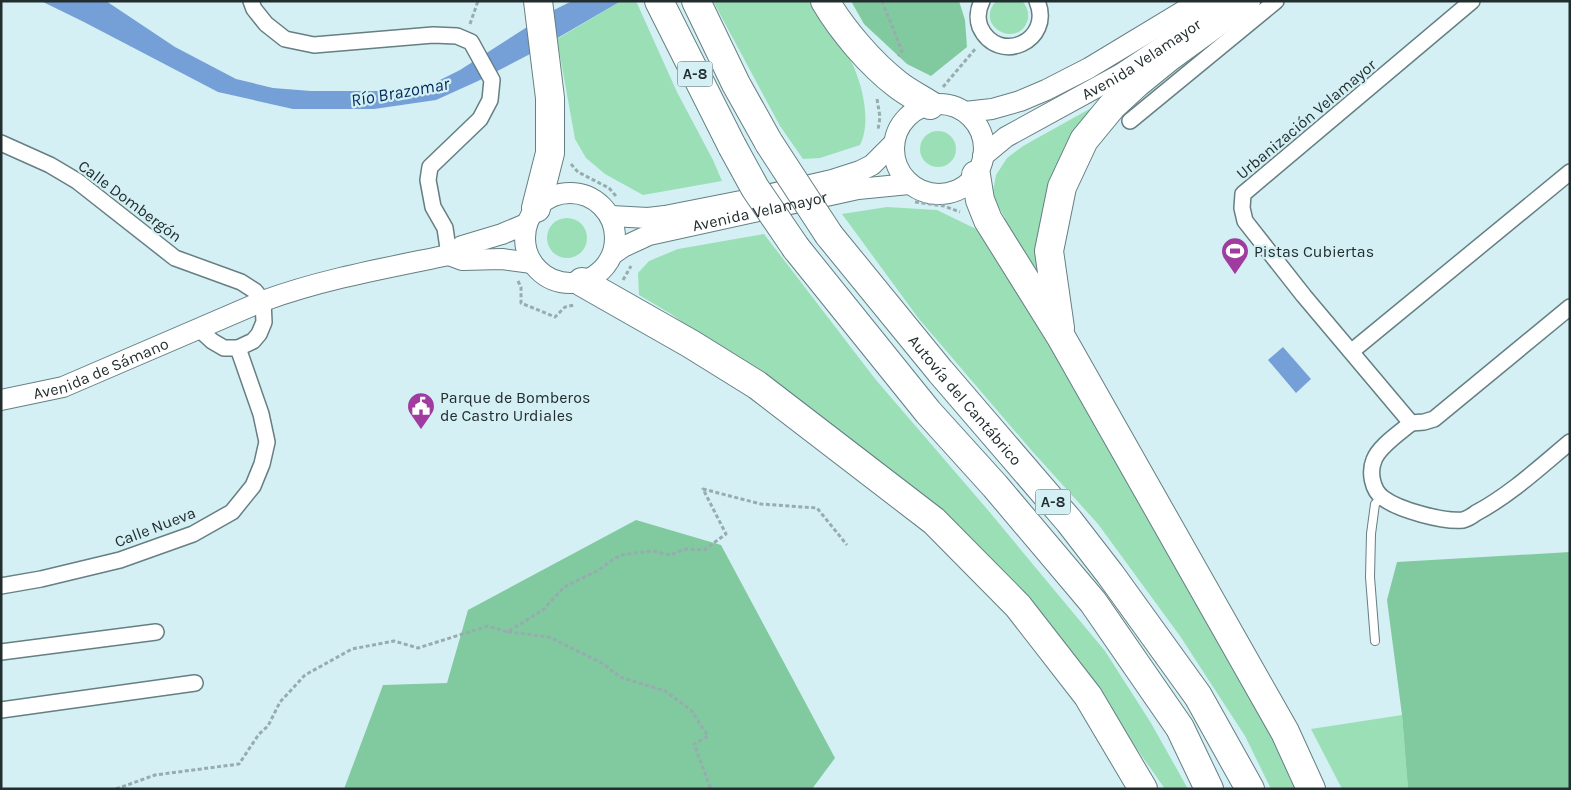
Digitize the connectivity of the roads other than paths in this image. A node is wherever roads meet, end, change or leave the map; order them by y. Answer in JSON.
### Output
{"nodes":[{"id":1,"x":251,"y":1,"type":"edge"},
{"id":2,"x":538,"y":1,"type":"edge"},
{"id":3,"x":659,"y":1,"type":"edge"},
{"id":4,"x":696,"y":1,"type":"edge"},
{"id":5,"x":825,"y":1,"type":"edge"},
{"id":6,"x":982,"y":1,"type":"edge"},
{"id":7,"x":1037,"y":1,"type":"edge"},
{"id":8,"x":1204,"y":1,"type":"edge"},
{"id":9,"x":1216,"y":1,"type":"edge"},
{"id":10,"x":1246,"y":1,"type":"edge"},
{"id":11,"x":1276,"y":1,"type":"edge"},
{"id":12,"x":1472,"y":1,"type":"edge"},
{"id":13,"x":935,"y":97,"type":"junction"},
{"id":14,"x":965,"y":112,"type":"junction"},
{"id":15,"x":1130,"y":121,"type":"dead end"},
{"id":16,"x":886,"y":138,"type":"junction"},
{"id":17,"x":1,"y":143,"type":"edge"},
{"id":18,"x":980,"y":165,"type":"junction"},
{"id":19,"x":1570,"y":172,"type":"edge"},
{"id":20,"x":909,"y":184,"type":"junction"},
{"id":21,"x":531,"y":216,"type":"junction"},
{"id":22,"x":611,"y":216,"type":"junction"},
{"id":23,"x":613,"y":254,"type":"junction"},
{"id":24,"x":449,"y":255,"type":"junction"},
{"id":25,"x":532,"y":263,"type":"junction"},
{"id":26,"x":582,"y":282,"type":"junction"},
{"id":27,"x":263,"y":301,"type":"junction"},
{"id":28,"x":1570,"y":307,"type":"edge"},
{"id":29,"x":199,"y":329,"type":"junction"},
{"id":30,"x":1061,"y":337,"type":"junction"},
{"id":31,"x":238,"y":348,"type":"junction"},
{"id":32,"x":1352,"y":351,"type":"junction"},
{"id":33,"x":1,"y":400,"type":"edge"},
{"id":34,"x":1411,"y":423,"type":"junction"},
{"id":35,"x":1570,"y":442,"type":"edge"},
{"id":36,"x":1382,"y":497,"type":"junction"},
{"id":37,"x":1,"y":586,"type":"edge"},
{"id":38,"x":156,"y":632,"type":"dead end"},
{"id":39,"x":1375,"y":641,"type":"dead end"},
{"id":40,"x":1,"y":652,"type":"edge"},
{"id":41,"x":195,"y":683,"type":"dead end"},
{"id":42,"x":1,"y":710,"type":"edge"},
{"id":43,"x":1143,"y":789,"type":"edge"},
{"id":44,"x":1209,"y":789,"type":"edge"},
{"id":45,"x":1250,"y":789,"type":"edge"},
{"id":46,"x":1311,"y":789,"type":"edge"}],
"edges":[{"from":1,"to":24,"type":"street"},
{"from":2,"to":21,"type":"highway"},
{"from":3,"to":44,"type":"highway","name":"Autovía del Cantábrico","number":"A-8","bridge":true},
{"from":4,"to":45,"type":"highway","name":"Autovía del Cantábrico","number":"A-8","bridge":true},
{"from":5,"to":13,"type":"highway"},
{"from":6,"to":7,"type":"street"},
{"from":8,"to":14,"type":"street","name":"Avenida Velamayor"},
{"from":9,"to":18,"type":"street","name":"Avenida Velamayor"},
{"from":10,"to":30,"type":"highway"},
{"from":11,"to":15,"type":"street"},
{"from":12,"to":32,"type":"street","name":"Urbanización Velamayor"},
{"from":13,"to":14,"type":"street"},
{"from":13,"to":16,"type":"street"},
{"from":14,"to":18,"type":"street"},
{"from":16,"to":20,"type":"street"},
{"from":16,"to":22,"type":"street","name":"Avenida Velamayor"},
{"from":17,"to":27,"type":"street","name":"Calle Dombergón"},
{"from":18,"to":20,"type":"street"},
{"from":18,"to":30,"type":"highway"},
{"from":19,"to":32,"type":"street"},
{"from":20,"to":23,"type":"street","name":"Avenida Velamayor"},
{"from":21,"to":22,"type":"street"},
{"from":21,"to":24,"type":"street","name":"Avenida de Sámano"},
{"from":21,"to":25,"type":"street"},
{"from":22,"to":23,"type":"street"},
{"from":23,"to":26,"type":"street"},
{"from":24,"to":25,"type":"street","name":"Avenida de Sámano"},
{"from":24,"to":27,"type":"street","name":"Avenida de Sámano"},
{"from":25,"to":26,"type":"street"},
{"from":26,"to":43,"type":"highway"},
{"from":27,"to":29,"type":"street","name":"Avenida de Sámano"},
{"from":27,"to":31,"type":"street"},
{"from":28,"to":34,"type":"street"},
{"from":29,"to":31,"type":"street"},
{"from":29,"to":33,"type":"street","name":"Avenida de Sámano"},
{"from":30,"to":46,"type":"highway"},
{"from":31,"to":37,"type":"street","name":"Calle Nueva"},
{"from":32,"to":34,"type":"street","name":"Urbanización Velamayor"},
{"from":34,"to":36,"type":"street"},
{"from":35,"to":36,"type":"street"},
{"from":36,"to":39,"type":"lane"},
{"from":38,"to":40,"type":"street"},
{"from":41,"to":42,"type":"street"}]}
